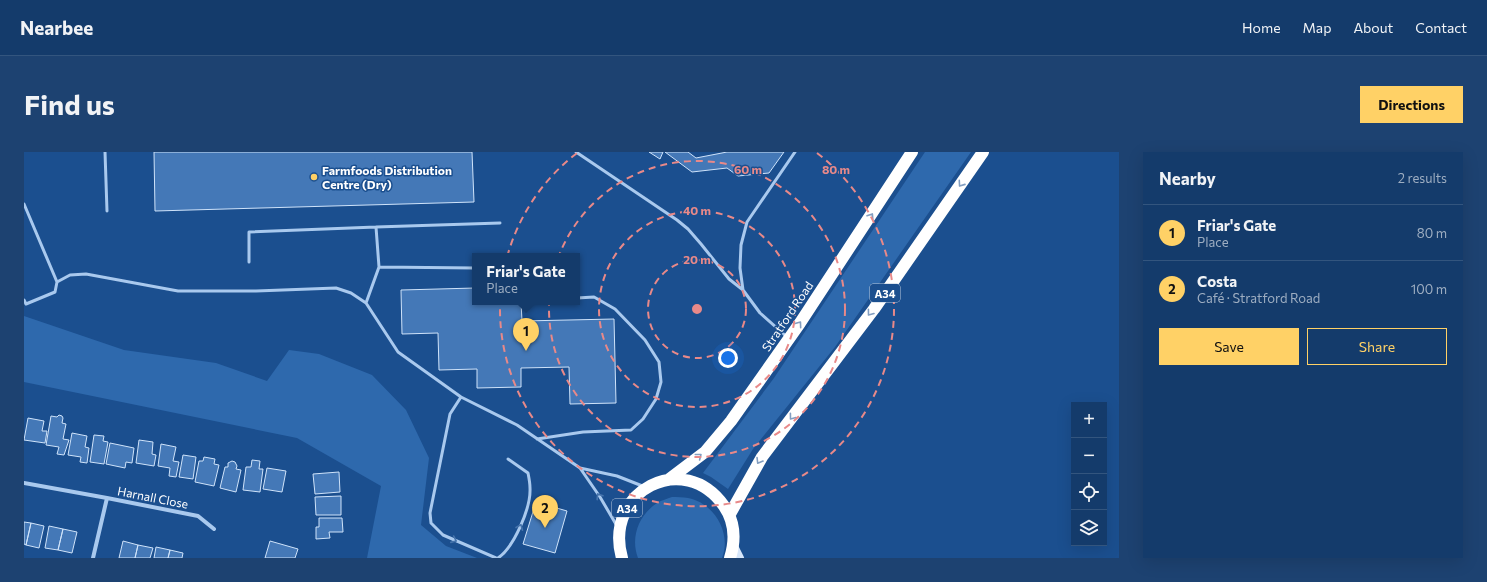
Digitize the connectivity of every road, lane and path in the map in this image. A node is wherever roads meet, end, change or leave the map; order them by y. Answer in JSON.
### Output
{"nodes":[{"id":1,"x":105,"y":152,"type":"edge"},
{"id":2,"x":576,"y":152,"type":"edge"},
{"id":3,"x":795,"y":152,"type":"edge"},
{"id":4,"x":912,"y":152,"type":"edge"},
{"id":5,"x":983,"y":152,"type":"edge"},
{"id":6,"x":24,"y":204,"type":"edge"},
{"id":7,"x":107,"y":210,"type":"dead end"},
{"id":8,"x":500,"y":223,"type":"dead end"},
{"id":9,"x":376,"y":227,"type":"junction"},
{"id":10,"x":249,"y":262,"type":"dead end"},
{"id":11,"x":379,"y":268,"type":"junction"},
{"id":12,"x":472,"y":268,"type":"edge"},
{"id":13,"x":57,"y":282,"type":"junction"},
{"id":14,"x":743,"y":290,"type":"junction"},
{"id":15,"x":580,"y":298,"type":"edge"},
{"id":16,"x":24,"y":300,"type":"edge"},
{"id":17,"x":366,"y":303,"type":"junction"},
{"id":18,"x":788,"y":338,"type":"junction"},
{"id":19,"x":461,"y":397,"type":"junction"},
{"id":20,"x":537,"y":439,"type":"junction"},
{"id":21,"x":508,"y":459,"type":"dead end"},
{"id":22,"x":580,"y":468,"type":"junction"},
{"id":23,"x":668,"y":480,"type":"junction"},
{"id":24,"x":24,"y":483,"type":"edge"},
{"id":25,"x":646,"y":487,"type":"junction"},
{"id":26,"x":107,"y":498,"type":"junction"},
{"id":27,"x":730,"y":514,"type":"junction"},
{"id":28,"x":214,"y":529,"type":"dead end"},
{"id":29,"x":619,"y":529,"type":"junction"},
{"id":30,"x":734,"y":546,"type":"junction"},
{"id":31,"x":93,"y":558,"type":"edge"},
{"id":32,"x":497,"y":558,"type":"edge"},
{"id":33,"x":622,"y":558,"type":"edge"},
{"id":34,"x":730,"y":558,"type":"edge"},
{"id":35,"x":740,"y":558,"type":"edge"}],
"edges":[{"from":1,"to":7,"type":"lane"},
{"from":2,"to":14,"type":"lane"},
{"from":3,"to":14,"type":"lane"},
{"from":18,"to":4,"type":"highway","name":"Stratford Road","number":"A34","one_way":true},
{"from":5,"to":27,"type":"highway","number":"A34","one_way":true},
{"from":6,"to":13,"type":"lane"},
{"from":8,"to":9,"type":"lane"},
{"from":9,"to":10,"type":"lane"},
{"from":9,"to":11,"type":"lane"},
{"from":11,"to":12,"type":"lane"},
{"from":11,"to":17,"type":"lane"},
{"from":13,"to":16,"type":"lane"},
{"from":13,"to":17,"type":"lane"},
{"from":14,"to":18,"type":"lane"},
{"from":15,"to":20,"type":"lane"},
{"from":17,"to":19,"type":"lane"},
{"from":23,"to":18,"type":"highway","name":"Stratford Road","number":"A34","one_way":true},
{"from":19,"to":20,"type":"lane"},
{"from":19,"to":32,"type":"lane","one_way":true},
{"from":20,"to":22,"type":"lane"},
{"from":32,"to":21,"type":"lane","one_way":true},
{"from":22,"to":25,"type":"lane"},
{"from":29,"to":22,"type":"lane","one_way":true},
{"from":23,"to":25,"type":"highway","number":"A34"},
{"from":23,"to":27,"type":"highway","number":"A34"},
{"from":24,"to":26,"type":"street","name":"Harnall Close"},
{"from":25,"to":29,"type":"highway","number":"A34"},
{"from":26,"to":28,"type":"street","name":"Harnall Close"},
{"from":26,"to":31,"type":"street","name":"Harnall Close"},
{"from":27,"to":30,"type":"highway","number":"A34"},
{"from":29,"to":33,"type":"highway","number":"A34"},
{"from":30,"to":34,"type":"highway","number":"A34"},
{"from":30,"to":35,"type":"street"}]}
